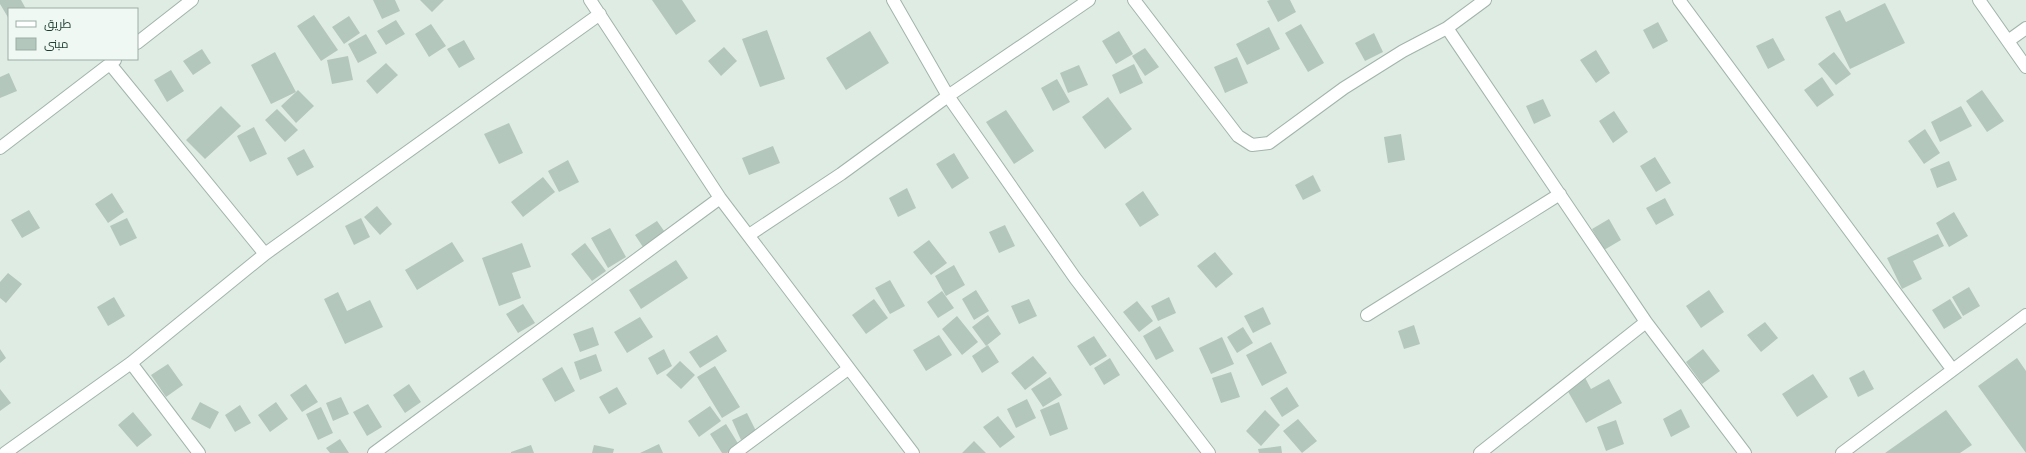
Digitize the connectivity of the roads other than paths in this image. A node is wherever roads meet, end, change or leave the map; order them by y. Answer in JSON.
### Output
{"nodes":[{"id":1,"x":192,"y":0,"type":"edge"},
{"id":2,"x":590,"y":0,"type":"edge"},
{"id":3,"x":893,"y":0,"type":"edge"},
{"id":4,"x":1089,"y":0,"type":"edge"},
{"id":5,"x":1134,"y":0,"type":"edge"},
{"id":6,"x":1485,"y":0,"type":"edge"},
{"id":7,"x":1679,"y":0,"type":"edge"},
{"id":8,"x":1979,"y":0,"type":"edge"},
{"id":9,"x":600,"y":14,"type":"junction"},
{"id":10,"x":1447,"y":28,"type":"junction"},
{"id":11,"x":2026,"y":28,"type":"edge"},
{"id":12,"x":2008,"y":41,"type":"junction"},
{"id":13,"x":138,"y":42,"type":"edge"},
{"id":14,"x":113,"y":61,"type":"edge"},
{"id":15,"x":2026,"y":67,"type":"edge"},
{"id":16,"x":948,"y":96,"type":"junction"},
{"id":17,"x":0,"y":148,"type":"edge"},
{"id":18,"x":1560,"y":194,"type":"junction"},
{"id":19,"x":720,"y":198,"type":"junction"},
{"id":20,"x":749,"y":235,"type":"junction"},
{"id":21,"x":265,"y":254,"type":"junction"},
{"id":22,"x":1367,"y":315,"type":"dead end"},
{"id":23,"x":2026,"y":316,"type":"edge"},
{"id":24,"x":1646,"y":322,"type":"junction"},
{"id":25,"x":131,"y":363,"type":"junction"},
{"id":26,"x":848,"y":369,"type":"junction"},
{"id":27,"x":1952,"y":369,"type":"junction"},
{"id":28,"x":4,"y":453,"type":"edge"},
{"id":29,"x":199,"y":453,"type":"edge"},
{"id":30,"x":374,"y":453,"type":"edge"},
{"id":31,"x":735,"y":453,"type":"edge"},
{"id":32,"x":913,"y":453,"type":"edge"},
{"id":33,"x":1209,"y":453,"type":"edge"},
{"id":34,"x":1480,"y":453,"type":"edge"},
{"id":35,"x":1745,"y":453,"type":"edge"},
{"id":36,"x":1842,"y":453,"type":"edge"}],
"edges":[{"from":1,"to":13,"type":"street"},
{"from":2,"to":9,"type":"street"},
{"from":3,"to":16,"type":"street"},
{"from":4,"to":16,"type":"street"},
{"from":5,"to":10,"type":"street"},
{"from":6,"to":10,"type":"street"},
{"from":7,"to":27,"type":"street"},
{"from":8,"to":12,"type":"street"},
{"from":9,"to":19,"type":"street"},
{"from":9,"to":21,"type":"street"},
{"from":10,"to":18,"type":"street"},
{"from":11,"to":12,"type":"street"},
{"from":12,"to":15,"type":"street"},
{"from":14,"to":17,"type":"street"},
{"from":14,"to":21,"type":"street"},
{"from":16,"to":20,"type":"street"},
{"from":16,"to":33,"type":"street"},
{"from":18,"to":22,"type":"street"},
{"from":18,"to":24,"type":"street"},
{"from":19,"to":20,"type":"street"},
{"from":19,"to":30,"type":"street"},
{"from":20,"to":26,"type":"street"},
{"from":21,"to":25,"type":"street"},
{"from":23,"to":27,"type":"street"},
{"from":24,"to":34,"type":"street"},
{"from":24,"to":35,"type":"street"},
{"from":25,"to":28,"type":"street"},
{"from":25,"to":29,"type":"street"},
{"from":26,"to":31,"type":"street"},
{"from":26,"to":32,"type":"street"},
{"from":27,"to":36,"type":"street"}]}
